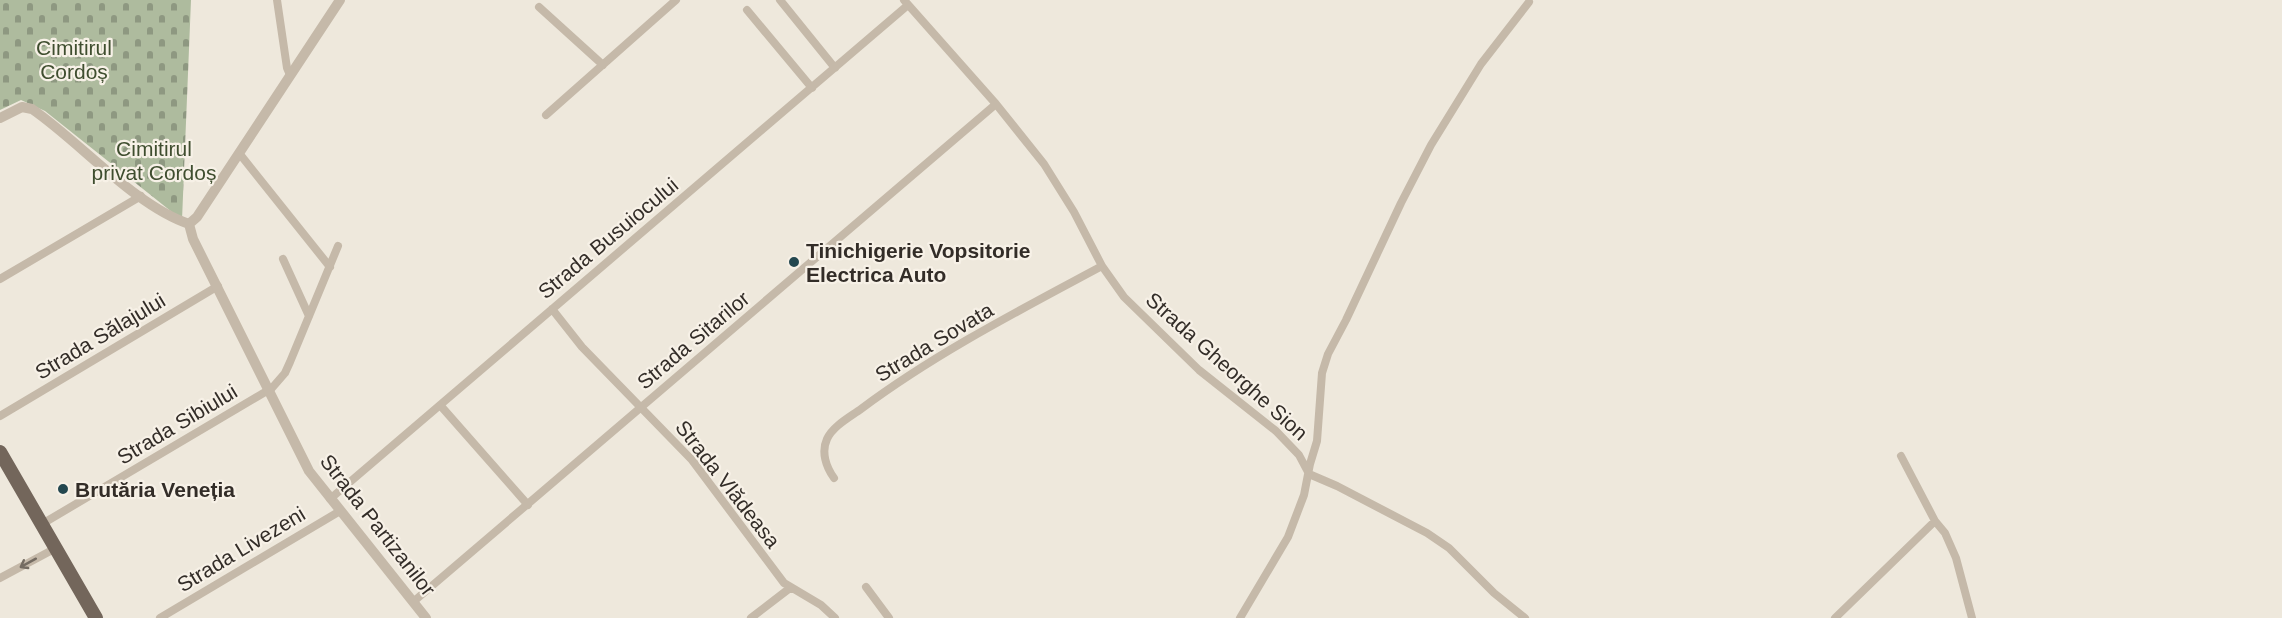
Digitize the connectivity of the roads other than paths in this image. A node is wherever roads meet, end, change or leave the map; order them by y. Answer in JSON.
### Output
{"nodes":[{"id":1,"x":277,"y":0,"type":"edge"},
{"id":2,"x":340,"y":0,"type":"edge"},
{"id":3,"x":676,"y":0,"type":"edge"},
{"id":4,"x":780,"y":0,"type":"edge"},
{"id":5,"x":906,"y":2,"type":"edge"},
{"id":6,"x":1529,"y":2,"type":"dead end"},
{"id":7,"x":539,"y":7,"type":"dead end"},
{"id":8,"x":747,"y":10,"type":"dead end"},
{"id":9,"x":603,"y":64,"type":"junction"},
{"id":10,"x":835,"y":68,"type":"junction"},
{"id":11,"x":290,"y":75,"type":"junction"},
{"id":12,"x":812,"y":88,"type":"junction"},
{"id":13,"x":996,"y":104,"type":"junction"},
{"id":14,"x":546,"y":115,"type":"dead end"},
{"id":15,"x":0,"y":117,"type":"edge"},
{"id":16,"x":239,"y":153,"type":"junction"},
{"id":17,"x":141,"y":196,"type":"junction"},
{"id":18,"x":189,"y":224,"type":"junction"},
{"id":19,"x":338,"y":246,"type":"dead end"},
{"id":20,"x":283,"y":259,"type":"dead end"},
{"id":21,"x":1102,"y":266,"type":"junction"},
{"id":22,"x":330,"y":267,"type":"junction"},
{"id":23,"x":0,"y":279,"type":"edge"},
{"id":24,"x":218,"y":286,"type":"junction"},
{"id":25,"x":552,"y":309,"type":"junction"},
{"id":26,"x":309,"y":316,"type":"junction"},
{"id":27,"x":268,"y":391,"type":"junction"},
{"id":28,"x":440,"y":405,"type":"junction"},
{"id":29,"x":641,"y":407,"type":"junction"},
{"id":30,"x":0,"y":416,"type":"edge"},
{"id":31,"x":0,"y":452,"type":"edge"},
{"id":32,"x":1901,"y":456,"type":"dead end"},
{"id":33,"x":1309,"y":474,"type":"junction"},
{"id":34,"x":834,"y":478,"type":"dead end"},
{"id":35,"x":330,"y":499,"type":"junction"},
{"id":36,"x":528,"y":505,"type":"junction"},
{"id":37,"x":340,"y":511,"type":"junction"},
{"id":38,"x":1935,"y":521,"type":"junction"},
{"id":39,"x":42,"y":524,"type":"junction"},
{"id":40,"x":56,"y":548,"type":"junction"},
{"id":41,"x":0,"y":578,"type":"edge"},
{"id":42,"x":866,"y":587,"type":"dead end"},
{"id":43,"x":790,"y":588,"type":"junction"},
{"id":44,"x":413,"y":602,"type":"junction"},
{"id":45,"x":96,"y":618,"type":"edge"},
{"id":46,"x":160,"y":618,"type":"edge"},
{"id":47,"x":426,"y":618,"type":"edge"},
{"id":48,"x":751,"y":618,"type":"edge"},
{"id":49,"x":835,"y":618,"type":"edge"},
{"id":50,"x":890,"y":618,"type":"edge"},
{"id":51,"x":1240,"y":618,"type":"edge"},
{"id":52,"x":1525,"y":618,"type":"edge"},
{"id":53,"x":1834,"y":618,"type":"edge"},
{"id":54,"x":1972,"y":618,"type":"edge"}],
"edges":[{"from":1,"to":11,"type":"street"},
{"from":2,"to":11,"type":"street"},
{"from":3,"to":9,"type":"street"},
{"from":4,"to":10,"type":"street"},
{"from":5,"to":10,"type":"street","name":"Strada Busuiocului"},
{"from":5,"to":13,"type":"street","name":"Strada Gheorghe Sion"},
{"from":6,"to":33,"type":"street"},
{"from":7,"to":9,"type":"street"},
{"from":8,"to":12,"type":"street"},
{"from":9,"to":14,"type":"street"},
{"from":10,"to":12,"type":"street","name":"Strada Busuiocului"},
{"from":11,"to":16,"type":"street"},
{"from":12,"to":25,"type":"street","name":"Strada Busuiocului"},
{"from":13,"to":21,"type":"street","name":"Strada Gheorghe Sion"},
{"from":13,"to":29,"type":"street","name":"Strada Sitarilor"},
{"from":15,"to":17,"type":"street"},
{"from":16,"to":18,"type":"street"},
{"from":16,"to":22,"type":"street"},
{"from":17,"to":18,"type":"street"},
{"from":17,"to":23,"type":"street"},
{"from":18,"to":24,"type":"street","name":"Strada Partizanilor"},
{"from":19,"to":22,"type":"street"},
{"from":20,"to":26,"type":"street"},
{"from":21,"to":33,"type":"street","name":"Strada Gheorghe Sion"},
{"from":21,"to":34,"type":"street","name":"Strada Sovata"},
{"from":22,"to":26,"type":"street"},
{"from":24,"to":27,"type":"street","name":"Strada Partizanilor"},
{"from":24,"to":30,"type":"street","name":"Strada Sălajului"},
{"from":25,"to":28,"type":"street","name":"Strada Busuiocului"},
{"from":25,"to":29,"type":"street","name":"Strada Vlădeasa"},
{"from":26,"to":27,"type":"street"},
{"from":27,"to":35,"type":"street","name":"Strada Partizanilor"},
{"from":27,"to":39,"type":"street","name":"Strada Sibiului"},
{"from":28,"to":35,"type":"street","name":"Strada Busuiocului"},
{"from":28,"to":36,"type":"street"},
{"from":29,"to":36,"type":"street","name":"Strada Sitarilor"},
{"from":29,"to":43,"type":"street","name":"Strada Vlădeasa"},
{"from":31,"to":39,"type":"main road"},
{"from":32,"to":38,"type":"street"},
{"from":33,"to":51,"type":"street"},
{"from":33,"to":52,"type":"street"},
{"from":35,"to":37,"type":"street","name":"Strada Partizanilor"},
{"from":36,"to":44,"type":"street","name":"Strada Sitarilor"},
{"from":37,"to":44,"type":"street","name":"Strada Partizanilor"},
{"from":37,"to":46,"type":"street","name":"Strada Livezeni"},
{"from":38,"to":53,"type":"street"},
{"from":38,"to":54,"type":"street"},
{"from":39,"to":40,"type":"main road"},
{"from":40,"to":41,"type":"street","one_way":true},
{"from":40,"to":45,"type":"main road"},
{"from":42,"to":50,"type":"street"},
{"from":43,"to":48,"type":"street"},
{"from":43,"to":49,"type":"street","name":"Strada Vlădeasa"},
{"from":44,"to":47,"type":"street","name":"Strada Partizanilor"}]}
